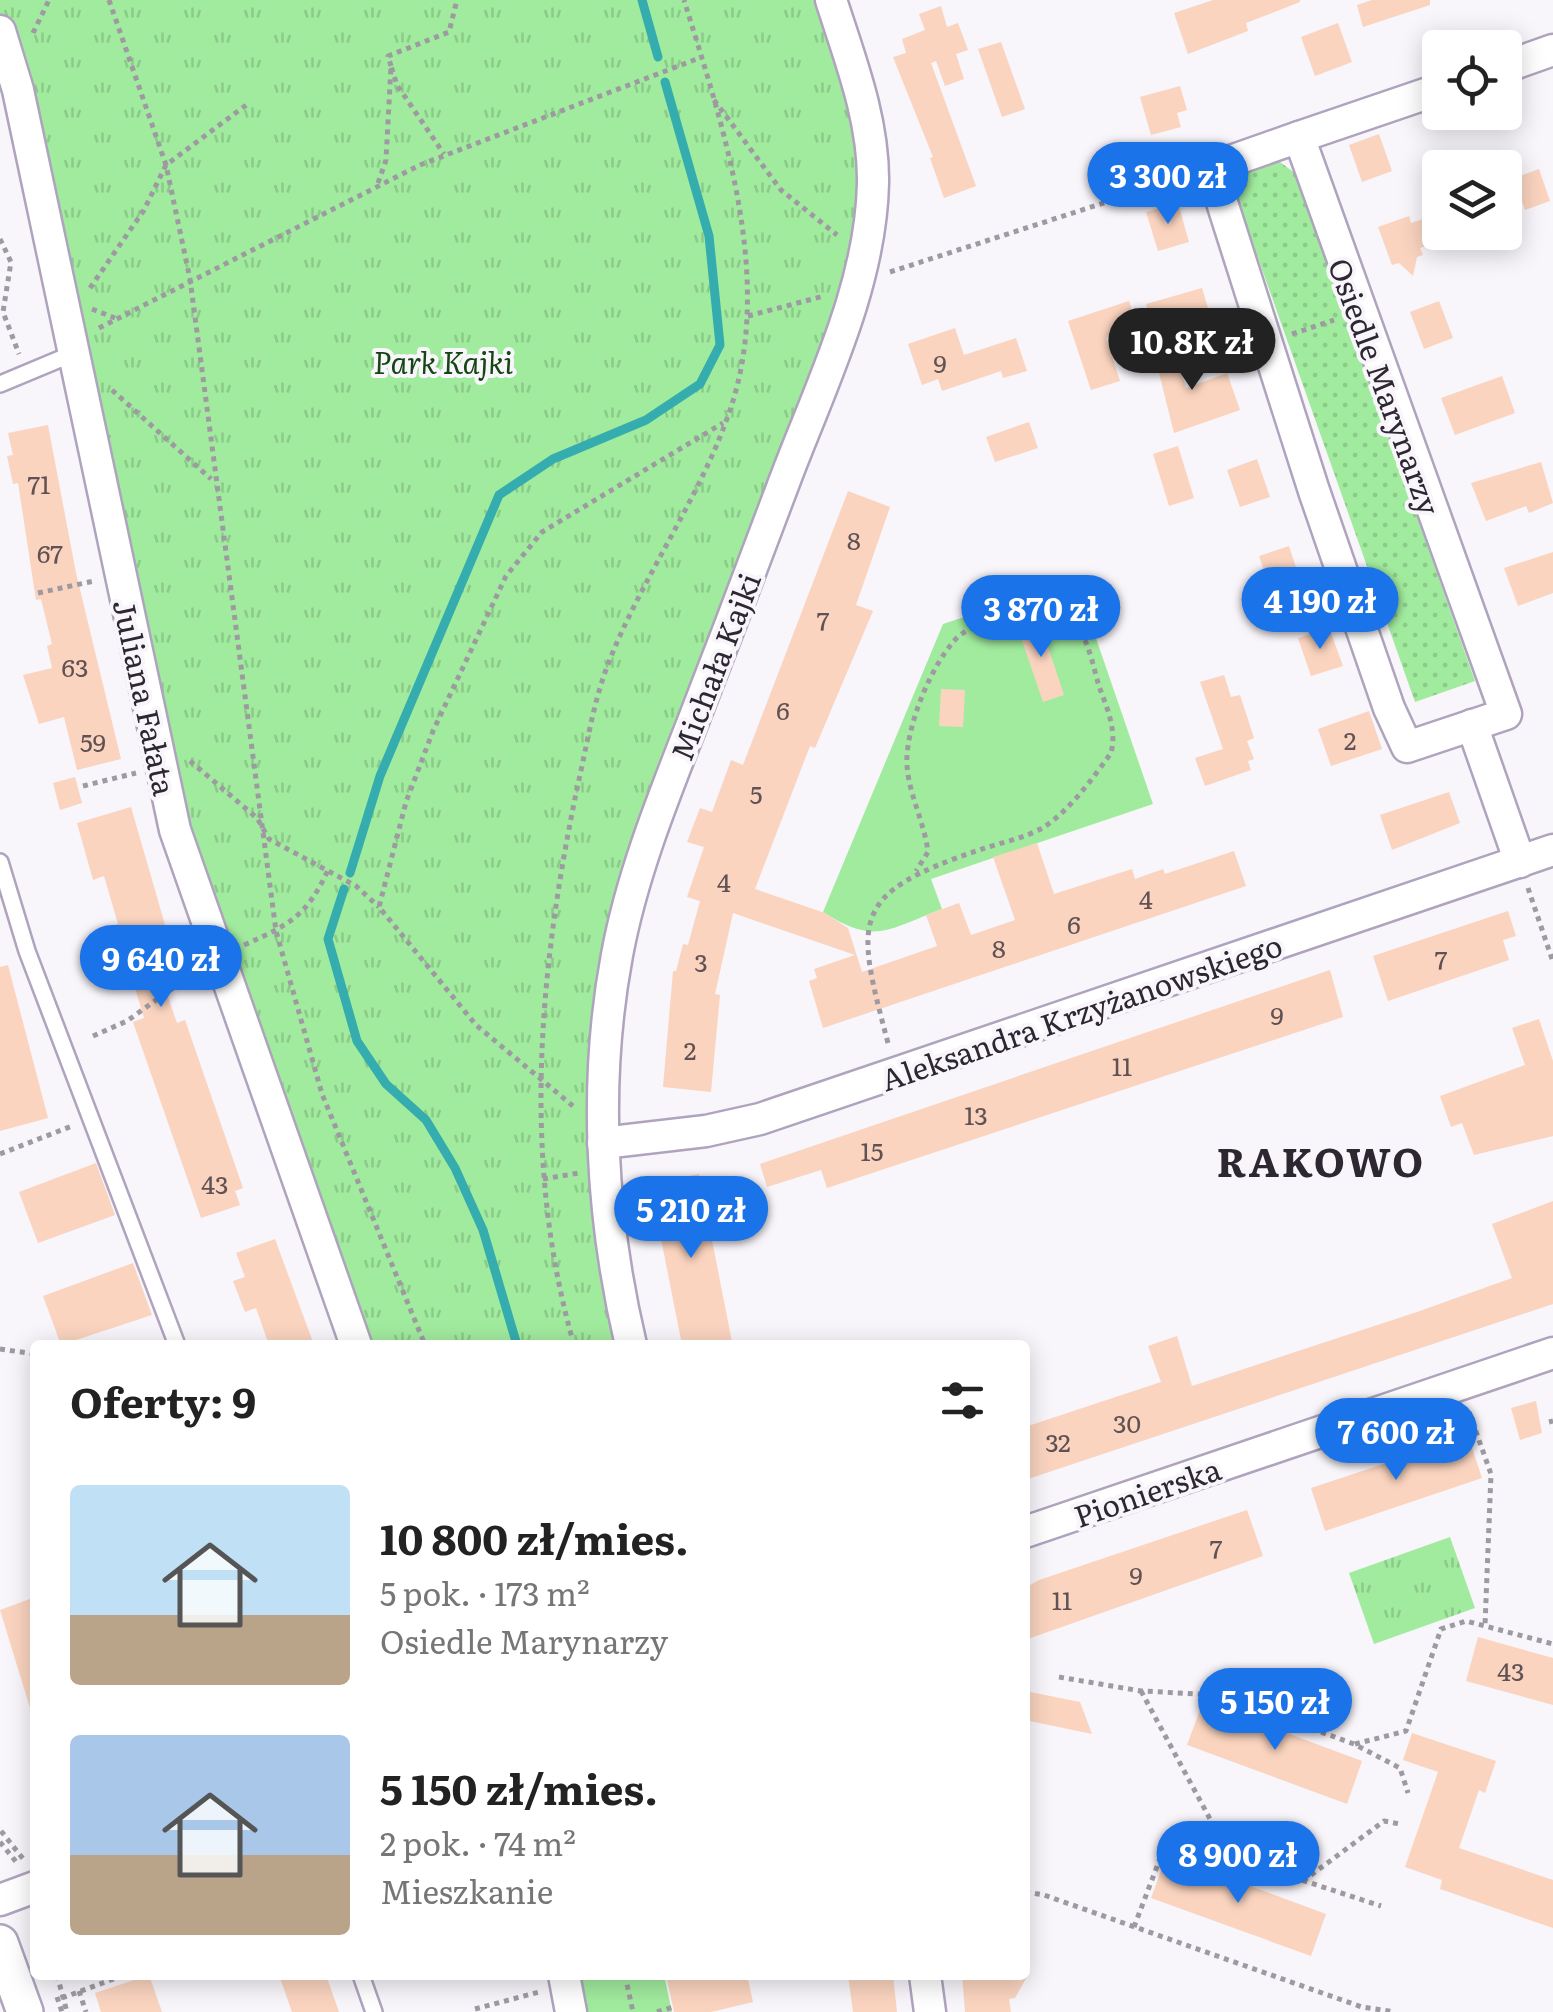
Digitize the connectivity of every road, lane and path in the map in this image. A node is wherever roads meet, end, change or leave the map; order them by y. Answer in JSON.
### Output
{"nodes":[{"id":1,"x":109,"y":0,"type":"edge"},
{"id":2,"x":457,"y":0,"type":"edge"},
{"id":3,"x":684,"y":0,"type":"edge"},
{"id":4,"x":831,"y":0,"type":"edge"},
{"id":5,"x":0,"y":31,"type":"edge"},
{"id":6,"x":1553,"y":50,"type":"edge"},
{"id":7,"x":702,"y":56,"type":"junction"},
{"id":8,"x":1522,"y":60,"type":"edge"},
{"id":9,"x":391,"y":66,"type":"junction"},
{"id":10,"x":1422,"y":95,"type":"edge"},
{"id":11,"x":711,"y":96,"type":"junction"},
{"id":12,"x":249,"y":103,"type":"dead end"},
{"id":13,"x":1299,"y":137,"type":"junction"},
{"id":14,"x":444,"y":154,"type":"junction"},
{"id":15,"x":166,"y":164,"type":"junction"},
{"id":16,"x":1211,"y":168,"type":"junction"},
{"id":17,"x":378,"y":184,"type":"junction"},
{"id":18,"x":0,"y":239,"type":"edge"},
{"id":19,"x":863,"y":251,"type":"junction"},
{"id":20,"x":26,"y":257,"type":"dead end"},
{"id":21,"x":11,"y":262,"type":"junction"},
{"id":22,"x":908,"y":266,"type":"junction"},
{"id":23,"x":190,"y":279,"type":"junction"},
{"id":24,"x":855,"y":289,"type":"junction"},
{"id":25,"x":88,"y":291,"type":"dead end"},
{"id":26,"x":1358,"y":312,"type":"junction"},
{"id":27,"x":748,"y":316,"type":"junction"},
{"id":28,"x":1266,"y":343,"type":"junction"},
{"id":29,"x":72,"y":354,"type":"junction"},
{"id":30,"x":20,"y":357,"type":"dead end"},
{"id":31,"x":0,"y":384,"type":"edge"},
{"id":32,"x":726,"y":421,"type":"junction"},
{"id":33,"x":214,"y":481,"type":"junction"},
{"id":34,"x":119,"y":575,"type":"junction"},
{"id":35,"x":38,"y":593,"type":"dead end"},
{"id":36,"x":1472,"y":725,"type":"junction"},
{"id":37,"x":161,"y":766,"type":"junction"},
{"id":38,"x":83,"y":786,"type":"dead end"},
{"id":39,"x":258,"y":818,"type":"junction"},
{"id":40,"x":1553,"y":850,"type":"edge"},
{"id":41,"x":0,"y":862,"type":"edge"},
{"id":42,"x":1522,"y":869,"type":"junction"},
{"id":43,"x":328,"y":870,"type":"junction"},
{"id":44,"x":916,"y":871,"type":"junction"},
{"id":45,"x":379,"y":908,"type":"junction"},
{"id":46,"x":276,"y":931,"type":"junction"},
{"id":47,"x":217,"y":956,"type":"junction"},
{"id":48,"x":1553,"y":962,"type":"edge"},
{"id":49,"x":93,"y":1036,"type":"dead end"},
{"id":50,"x":897,"y":1075,"type":"junction"},
{"id":51,"x":539,"y":1078,"type":"junction"},
{"id":52,"x":603,"y":1137,"type":"junction"},
{"id":53,"x":175,"y":1340,"type":"edge"},
{"id":54,"x":354,"y":1340,"type":"edge"},
{"id":55,"x":423,"y":1340,"type":"edge"},
{"id":56,"x":573,"y":1340,"type":"edge"},
{"id":57,"x":630,"y":1340,"type":"edge"},
{"id":58,"x":0,"y":1348,"type":"edge"},
{"id":59,"x":30,"y":1353,"type":"edge"},
{"id":60,"x":1553,"y":1353,"type":"edge"},
{"id":61,"x":1468,"y":1409,"type":"dead end"},
{"id":62,"x":1030,"y":1530,"type":"edge"},
{"id":63,"x":1485,"y":1625,"type":"junction"},
{"id":64,"x":1553,"y":1644,"type":"edge"},
{"id":65,"x":1059,"y":1677,"type":"dead end"},
{"id":66,"x":1141,"y":1690,"type":"junction"},
{"id":67,"x":1354,"y":1744,"type":"junction"},
{"id":68,"x":1408,"y":1792,"type":"dead end"},
{"id":69,"x":1400,"y":1824,"type":"dead end"},
{"id":70,"x":0,"y":1830,"type":"edge"},
{"id":71,"x":1225,"y":1855,"type":"junction"},
{"id":72,"x":30,"y":1871,"type":"edge"},
{"id":73,"x":30,"y":1880,"type":"edge"},
{"id":74,"x":1303,"y":1882,"type":"junction"},
{"id":75,"x":1030,"y":1893,"type":"edge"},
{"id":76,"x":0,"y":1900,"type":"edge"},
{"id":77,"x":1381,"y":1906,"type":"dead end"},
{"id":78,"x":1134,"y":1927,"type":"junction"},
{"id":79,"x":0,"y":1943,"type":"edge"},
{"id":80,"x":58,"y":1980,"type":"edge"},
{"id":81,"x":111,"y":1980,"type":"edge"},
{"id":82,"x":363,"y":1980,"type":"edge"},
{"id":83,"x":626,"y":1980,"type":"edge"},
{"id":84,"x":925,"y":1980,"type":"edge"},
{"id":85,"x":567,"y":1991,"type":"edge"},
{"id":86,"x":79,"y":1992,"type":"junction"},
{"id":87,"x":62,"y":1998,"type":"junction"},
{"id":88,"x":673,"y":2007,"type":"dead end"},
{"id":89,"x":474,"y":2009,"type":"dead end"},
{"id":90,"x":26,"y":2012,"type":"edge"},
{"id":91,"x":67,"y":2012,"type":"edge"},
{"id":92,"x":86,"y":2012,"type":"edge"},
{"id":93,"x":374,"y":2012,"type":"edge"},
{"id":94,"x":634,"y":2012,"type":"edge"},
{"id":95,"x":657,"y":2012,"type":"edge"},
{"id":96,"x":930,"y":2012,"type":"edge"},
{"id":97,"x":1395,"y":2012,"type":"edge"}],
"edges":[{"from":1,"to":15,"type":"path"},
{"from":2,"to":9,"type":"path"},
{"from":3,"to":7,"type":"path"},
{"from":4,"to":19,"type":"street","name":"Michała Kajki"},
{"from":5,"to":29,"type":"street","name":"Juliana Fałata"},
{"from":6,"to":8,"type":"street"},
{"from":7,"to":11,"type":"path"},
{"from":7,"to":14,"type":"path"},
{"from":9,"to":14,"type":"path"},
{"from":9,"to":17,"type":"path"},
{"from":10,"to":13,"type":"street"},
{"from":11,"to":19,"type":"path"},
{"from":11,"to":27,"type":"path"},
{"from":12,"to":15,"type":"path"},
{"from":13,"to":16,"type":"street"},
{"from":13,"to":26,"type":"street","name":"Osiedle Marynarzy"},
{"from":14,"to":17,"type":"path"},
{"from":15,"to":23,"type":"path"},
{"from":15,"to":25,"type":"path"},
{"from":16,"to":22,"type":"path"},
{"from":16,"to":28,"type":"street","name":"Osiedle Marynarzy"},
{"from":17,"to":23,"type":"path"},
{"from":18,"to":21,"type":"path"},
{"from":19,"to":22,"type":"path"},
{"from":19,"to":24,"type":"street","name":"Michała Kajki"},
{"from":20,"to":21,"type":"path"},
{"from":21,"to":30,"type":"path"},
{"from":22,"to":24,"type":"path"},
{"from":23,"to":29,"type":"path"},
{"from":23,"to":33,"type":"path"},
{"from":24,"to":27,"type":"path"},
{"from":24,"to":52,"type":"street","name":"Michała Kajki"},
{"from":26,"to":28,"type":"path"},
{"from":26,"to":36,"type":"street","name":"Osiedle Marynarzy"},
{"from":27,"to":32,"type":"path"},
{"from":28,"to":36,"type":"street","name":"Osiedle Marynarzy"},
{"from":29,"to":31,"type":"lane"},
{"from":29,"to":33,"type":"path"},
{"from":29,"to":34,"type":"street","name":"Juliana Fałata"},
{"from":32,"to":45,"type":"path"},
{"from":32,"to":51,"type":"path"},
{"from":33,"to":39,"type":"path"},
{"from":34,"to":35,"type":"path"},
{"from":34,"to":37,"type":"street","name":"Juliana Fałata"},
{"from":36,"to":42,"type":"street"},
{"from":37,"to":38,"type":"path"},
{"from":37,"to":39,"type":"path"},
{"from":37,"to":47,"type":"street","name":"Juliana Fałata"},
{"from":39,"to":43,"type":"path"},
{"from":39,"to":46,"type":"path"},
{"from":40,"to":42,"type":"street","name":"Aleksandra Krzyżanowskiego"},
{"from":41,"to":53,"type":"lane"},
{"from":42,"to":48,"type":"path"},
{"from":42,"to":50,"type":"street","name":"Aleksandra Krzyżanowskiego"},
{"from":43,"to":45,"type":"path"},
{"from":43,"to":46,"type":"path"},
{"from":44,"to":44,"type":"path"},
{"from":44,"to":50,"type":"path"},
{"from":45,"to":51,"type":"path"},
{"from":46,"to":55,"type":"path"},
{"from":47,"to":49,"type":"path"},
{"from":47,"to":54,"type":"street","name":"Juliana Fałata"},
{"from":50,"to":52,"type":"street","name":"Aleksandra Krzyżanowskiego"},
{"from":51,"to":52,"type":"path"},
{"from":51,"to":56,"type":"path"},
{"from":52,"to":57,"type":"street","name":"Michała Kajki"},
{"from":58,"to":59,"type":"path"},
{"from":60,"to":62,"type":"street","name":"Pionierska"},
{"from":61,"to":63,"type":"path"},
{"from":63,"to":64,"type":"path"},
{"from":63,"to":67,"type":"path"},
{"from":65,"to":66,"type":"path"},
{"from":66,"to":67,"type":"path"},
{"from":66,"to":71,"type":"path"},
{"from":67,"to":68,"type":"path"},
{"from":69,"to":74,"type":"path"},
{"from":70,"to":72,"type":"path"},
{"from":71,"to":74,"type":"path"},
{"from":71,"to":78,"type":"path"},
{"from":73,"to":76,"type":"street"},
{"from":74,"to":77,"type":"path"},
{"from":75,"to":78,"type":"path"},
{"from":78,"to":97,"type":"path"},
{"from":79,"to":90,"type":"street"},
{"from":80,"to":87,"type":"path"},
{"from":81,"to":86,"type":"path"},
{"from":82,"to":93,"type":"lane"},
{"from":83,"to":94,"type":"path"},
{"from":84,"to":96,"type":"street"},
{"from":85,"to":89,"type":"path"},
{"from":86,"to":87,"type":"path"},
{"from":86,"to":92,"type":"path"},
{"from":87,"to":91,"type":"path"},
{"from":88,"to":95,"type":"path"}]}
